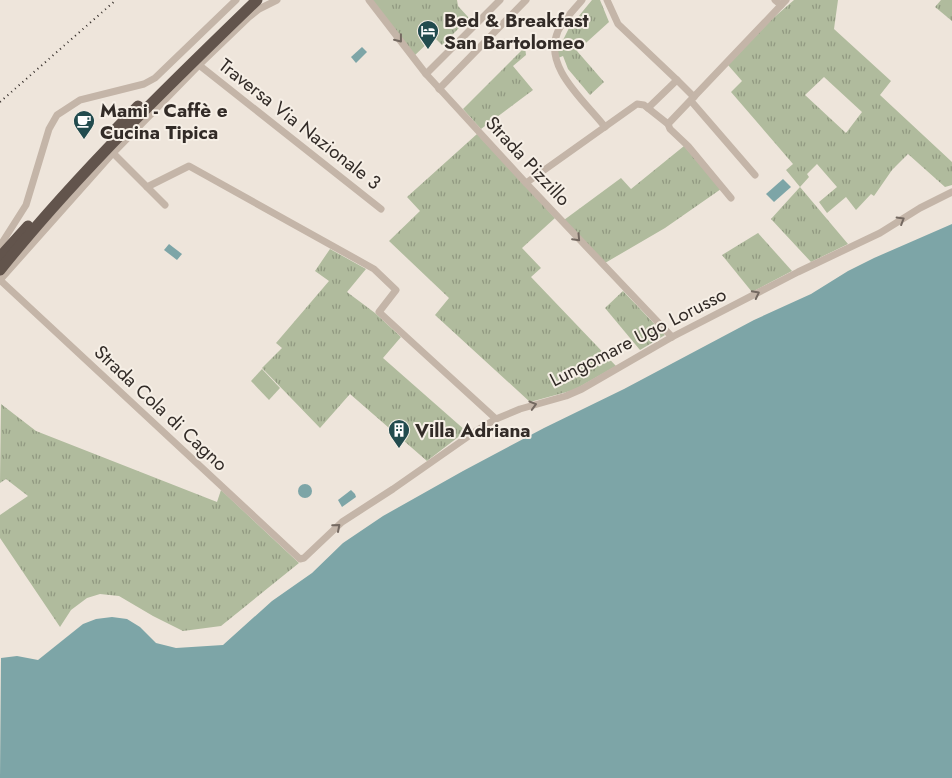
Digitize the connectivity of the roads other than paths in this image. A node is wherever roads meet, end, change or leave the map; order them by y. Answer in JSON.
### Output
{"nodes":[{"id":1,"x":236,"y":0,"type":"edge"},
{"id":2,"x":246,"y":0,"type":"edge"},
{"id":3,"x":257,"y":0,"type":"edge"},
{"id":4,"x":277,"y":0,"type":"edge"},
{"id":5,"x":369,"y":0,"type":"edge"},
{"id":6,"x":500,"y":0,"type":"edge"},
{"id":7,"x":526,"y":0,"type":"edge"},
{"id":8,"x":582,"y":0,"type":"edge"},
{"id":9,"x":607,"y":0,"type":"edge"},
{"id":10,"x":780,"y":2,"type":"edge"},
{"id":11,"x":199,"y":65,"type":"junction"},
{"id":12,"x":426,"y":74,"type":"junction"},
{"id":13,"x":677,"y":80,"type":"junction"},
{"id":14,"x":439,"y":89,"type":"junction"},
{"id":15,"x":693,"y":99,"type":"junction"},
{"id":16,"x":648,"y":108,"type":"junction"},
{"id":17,"x":668,"y":124,"type":"junction"},
{"id":18,"x":606,"y":127,"type":"junction"},
{"id":19,"x":113,"y":153,"type":"junction"},
{"id":20,"x":756,"y":175,"type":"dead end"},
{"id":21,"x":526,"y":183,"type":"junction"},
{"id":22,"x":147,"y":187,"type":"junction"},
{"id":23,"x":952,"y":192,"type":"edge"},
{"id":24,"x":730,"y":198,"type":"dead end"},
{"id":25,"x":165,"y":205,"type":"dead end"},
{"id":26,"x":381,"y":209,"type":"dead end"},
{"id":27,"x":0,"y":246,"type":"edge"},
{"id":28,"x":0,"y":257,"type":"edge"},
{"id":29,"x":0,"y":270,"type":"edge"},
{"id":30,"x":0,"y":280,"type":"edge"},
{"id":31,"x":672,"y":337,"type":"junction"},
{"id":32,"x":496,"y":419,"type":"junction"},
{"id":33,"x":300,"y":559,"type":"joint"}],
"edges":[{"from":1,"to":27,"type":"street"},
{"from":2,"to":28,"type":"highway"},
{"from":3,"to":29,"type":"highway"},
{"from":4,"to":11,"type":"street"},
{"from":5,"to":12,"type":"street","name":"Strada Pizzillo","one_way":true},
{"from":6,"to":12,"type":"street"},
{"from":7,"to":14,"type":"street"},
{"from":8,"to":18,"type":"street"},
{"from":9,"to":13,"type":"street"},
{"from":10,"to":15,"type":"street"},
{"from":11,"to":19,"type":"street"},
{"from":11,"to":26,"type":"street","name":"Traversa Via Nazionale 3"},
{"from":12,"to":14,"type":"street","name":"Strada Pizzillo"},
{"from":13,"to":15,"type":"street"},
{"from":13,"to":16,"type":"street"},
{"from":14,"to":21,"type":"street","name":"Strada Pizzillo"},
{"from":15,"to":17,"type":"street"},
{"from":15,"to":20,"type":"street"},
{"from":16,"to":17,"type":"street"},
{"from":16,"to":18,"type":"street"},
{"from":17,"to":24,"type":"street"},
{"from":18,"to":21,"type":"street"},
{"from":19,"to":22,"type":"street"},
{"from":19,"to":30,"type":"street"},
{"from":21,"to":31,"type":"street","name":"Strada Pizzillo","one_way":true},
{"from":22,"to":25,"type":"street"},
{"from":22,"to":32,"type":"street"},
{"from":31,"to":23,"type":"street","name":"Lungomare Ugo Lorusso","one_way":true},
{"from":30,"to":33,"type":"street","name":"Strada Cola di Cagno"},
{"from":32,"to":31,"type":"street","name":"Lungomare Ugo Lorusso","one_way":true},
{"from":33,"to":32,"type":"street","name":"Lungomare Ugo Lorusso","one_way":true}]}
